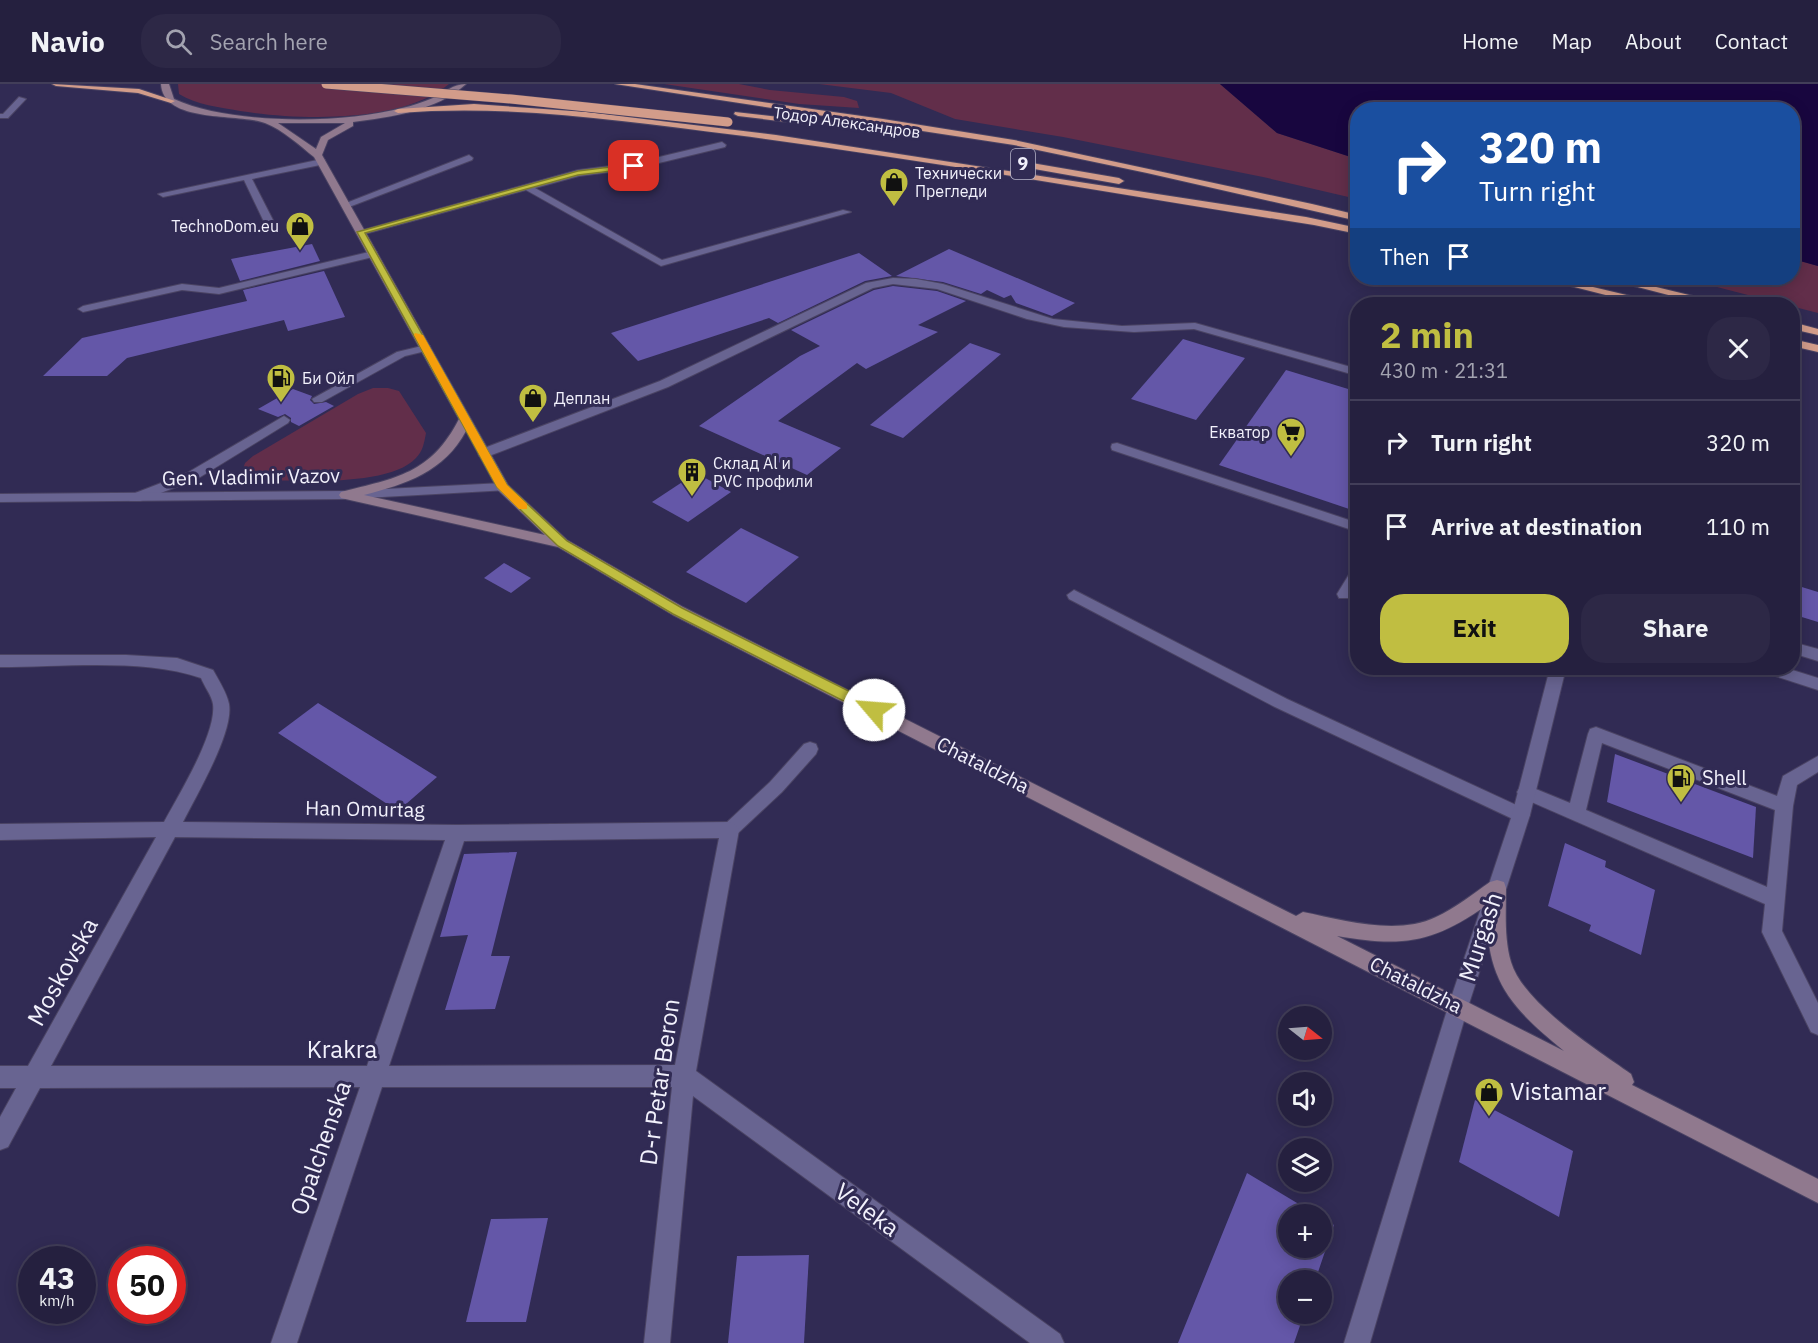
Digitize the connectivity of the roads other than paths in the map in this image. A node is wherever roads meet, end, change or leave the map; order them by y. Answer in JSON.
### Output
{"nodes":[{"id":1,"x":56,"y":84,"type":"edge"},
{"id":2,"x":165,"y":84,"type":"edge"},
{"id":3,"x":326,"y":84,"type":"edge"},
{"id":4,"x":438,"y":84,"type":"edge"},
{"id":5,"x":462,"y":84,"type":"edge"},
{"id":6,"x":619,"y":84,"type":"edge"},
{"id":7,"x":22,"y":99,"type":"dead end"},
{"id":8,"x":171,"y":100,"type":"junction"},
{"id":9,"x":612,"y":100,"type":"dead end"},
{"id":10,"x":398,"y":111,"type":"junction"},
{"id":11,"x":716,"y":111,"type":"dead end"},
{"id":12,"x":0,"y":116,"type":"edge"},
{"id":13,"x":366,"y":118,"type":"junction"},
{"id":14,"x":263,"y":119,"type":"junction"},
{"id":15,"x":818,"y":124,"type":"dead end"},
{"id":16,"x":887,"y":144,"type":"dead end"},
{"id":17,"x":722,"y":145,"type":"dead end"},
{"id":18,"x":971,"y":146,"type":"dead end"},
{"id":19,"x":320,"y":158,"type":"junction"},
{"id":20,"x":469,"y":158,"type":"dead end"},
{"id":21,"x":1017,"y":163,"type":"dead end"},
{"id":22,"x":248,"y":177,"type":"junction"},
{"id":23,"x":527,"y":187,"type":"junction"},
{"id":24,"x":163,"y":194,"type":"dead end"},
{"id":25,"x":346,"y":205,"type":"junction"},
{"id":26,"x":1322,"y":210,"type":"junction"},
{"id":27,"x":846,"y":212,"type":"dead end"},
{"id":28,"x":1350,"y":216,"type":"edge"},
{"id":29,"x":1316,"y":222,"type":"junction"},
{"id":30,"x":270,"y":224,"type":"dead end"},
{"id":31,"x":1350,"y":229,"type":"edge"},
{"id":32,"x":361,"y":232,"type":"junction"},
{"id":33,"x":373,"y":254,"type":"junction"},
{"id":34,"x":1573,"y":285,"type":"edge"},
{"id":35,"x":1637,"y":285,"type":"edge"},
{"id":36,"x":1624,"y":297,"type":"edge"},
{"id":37,"x":1685,"y":297,"type":"edge"},
{"id":38,"x":82,"y":309,"type":"dead end"},
{"id":39,"x":1800,"y":327,"type":"edge"},
{"id":40,"x":1818,"y":332,"type":"edge"},
{"id":41,"x":1800,"y":344,"type":"edge"},
{"id":42,"x":426,"y":348,"type":"junction"},
{"id":43,"x":1818,"y":349,"type":"edge"},
{"id":44,"x":1350,"y":371,"type":"edge"},
{"id":45,"x":318,"y":399,"type":"dead end"},
{"id":46,"x":284,"y":420,"type":"dead end"},
{"id":47,"x":465,"y":420,"type":"junction"},
{"id":48,"x":1117,"y":447,"type":"dead end"},
{"id":49,"x":484,"y":453,"type":"junction"},
{"id":50,"x":503,"y":487,"type":"junction"},
{"id":51,"x":346,"y":495,"type":"junction"},
{"id":52,"x":0,"y":498,"type":"edge"},
{"id":53,"x":135,"y":498,"type":"junction"},
{"id":54,"x":1350,"y":525,"type":"edge"},
{"id":55,"x":562,"y":543,"type":"junction"},
{"id":56,"x":1350,"y":584,"type":"edge"},
{"id":57,"x":1344,"y":594,"type":"dead end"},
{"id":58,"x":1074,"y":596,"type":"dead end"},
{"id":59,"x":1800,"y":649,"type":"edge"},
{"id":60,"x":1818,"y":655,"type":"edge"},
{"id":61,"x":0,"y":661,"type":"edge"},
{"id":62,"x":1556,"y":675,"type":"edge"},
{"id":63,"x":1790,"y":675,"type":"edge"},
{"id":64,"x":1818,"y":684,"type":"edge"},
{"id":65,"x":810,"y":749,"type":"dead end"},
{"id":66,"x":1818,"y":763,"type":"edge"},
{"id":67,"x":1526,"y":792,"type":"junction"},
{"id":68,"x":1784,"y":806,"type":"junction"},
{"id":69,"x":1576,"y":813,"type":"junction"},
{"id":70,"x":1521,"y":815,"type":"junction"},
{"id":71,"x":171,"y":829,"type":"junction"},
{"id":72,"x":730,"y":830,"type":"junction"},
{"id":73,"x":0,"y":832,"type":"edge"},
{"id":74,"x":457,"y":833,"type":"junction"},
{"id":75,"x":1497,"y":888,"type":"junction"},
{"id":76,"x":1775,"y":899,"type":"junction"},
{"id":77,"x":1282,"y":917,"type":"junction"},
{"id":78,"x":1458,"y":1007,"type":"junction"},
{"id":79,"x":1818,"y":1025,"type":"edge"},
{"id":80,"x":684,"y":1076,"type":"junction"},
{"id":81,"x":0,"y":1077,"type":"edge"},
{"id":82,"x":374,"y":1077,"type":"junction"},
{"id":83,"x":34,"y":1078,"type":"junction"},
{"id":84,"x":1657,"y":1108,"type":"junction"},
{"id":85,"x":0,"y":1139,"type":"edge"},
{"id":86,"x":1818,"y":1191,"type":"edge"},
{"id":87,"x":284,"y":1343,"type":"edge"},
{"id":88,"x":657,"y":1343,"type":"edge"},
{"id":89,"x":1051,"y":1343,"type":"edge"},
{"id":90,"x":1357,"y":1343,"type":"edge"}],
"edges":[{"from":1,"to":8,"type":"highway"},
{"from":2,"to":8,"type":"main road"},
{"from":3,"to":16,"type":"highway","name":"Тодор Александров","bridge":true},
{"from":4,"to":9,"type":"highway"},
{"from":5,"to":10,"type":"main road"},
{"from":6,"to":26,"type":"highway"},
{"from":7,"to":12,"type":"street"},
{"from":8,"to":14,"type":"main road"},
{"from":10,"to":13,"type":"main road"},
{"from":10,"to":29,"type":"highway"},
{"from":11,"to":15,"type":"highway","name":"Тодор Александров"},
{"from":13,"to":14,"type":"main road"},
{"from":13,"to":19,"type":"main road"},
{"from":14,"to":19,"type":"main road","name":"Chataldzha"},
{"from":17,"to":23,"type":"street"},
{"from":18,"to":26,"type":"highway","number":"9"},
{"from":19,"to":22,"type":"street"},
{"from":19,"to":25,"type":"main road","name":"Chataldzha"},
{"from":20,"to":25,"type":"street"},
{"from":21,"to":29,"type":"highway","number":"9"},
{"from":22,"to":24,"type":"street"},
{"from":22,"to":30,"type":"street"},
{"from":23,"to":27,"type":"street"},
{"from":23,"to":32,"type":"street"},
{"from":25,"to":32,"type":"main road","name":"Chataldzha"},
{"from":26,"to":28,"type":"highway","number":"9"},
{"from":29,"to":31,"type":"highway","number":"9"},
{"from":32,"to":33,"type":"main road","name":"Chataldzha"},
{"from":33,"to":38,"type":"street"},
{"from":33,"to":42,"type":"main road","name":"Chataldzha"},
{"from":34,"to":36,"type":"highway"},
{"from":35,"to":37,"type":"highway"},
{"from":39,"to":40,"type":"highway"},
{"from":41,"to":43,"type":"highway"},
{"from":42,"to":45,"type":"street"},
{"from":42,"to":47,"type":"main road","name":"Chataldzha"},
{"from":44,"to":49,"type":"street"},
{"from":46,"to":53,"type":"street"},
{"from":47,"to":49,"type":"main road","name":"Chataldzha"},
{"from":47,"to":51,"type":"main road"},
{"from":48,"to":54,"type":"street"},
{"from":49,"to":50,"type":"main road","name":"Chataldzha"},
{"from":50,"to":51,"type":"street","name":"Gen. Vladimir Vazov"},
{"from":50,"to":55,"type":"main road","name":"Chataldzha"},
{"from":51,"to":53,"type":"street","name":"Gen. Vladimir Vazov"},
{"from":51,"to":55,"type":"main road"},
{"from":52,"to":53,"type":"street","name":"Gen. Vladimir Vazov"},
{"from":55,"to":77,"type":"main road","name":"Chataldzha"},
{"from":56,"to":57,"type":"street"},
{"from":58,"to":70,"type":"street"},
{"from":59,"to":60,"type":"street"},
{"from":61,"to":71,"type":"street","name":"Moskovska"},
{"from":62,"to":67,"type":"street","name":"Murgash"},
{"from":63,"to":64,"type":"street"},
{"from":65,"to":72,"type":"street"},
{"from":66,"to":68,"type":"street"},
{"from":67,"to":69,"type":"street"},
{"from":67,"to":70,"type":"street","name":"Murgash"},
{"from":68,"to":69,"type":"street"},
{"from":68,"to":76,"type":"street"},
{"from":69,"to":76,"type":"street"},
{"from":70,"to":75,"type":"street","name":"Murgash"},
{"from":71,"to":73,"type":"street","name":"Han Omurtag"},
{"from":71,"to":74,"type":"street","name":"Han Omurtag"},
{"from":71,"to":83,"type":"street","name":"Moskovska"},
{"from":72,"to":74,"type":"street","name":"Han Omurtag"},
{"from":72,"to":80,"type":"street","name":"D-r Petar Beron"},
{"from":74,"to":82,"type":"street","name":"Opalchenska"},
{"from":75,"to":77,"type":"main road"},
{"from":75,"to":78,"type":"street","name":"Murgash"},
{"from":75,"to":84,"type":"main road"},
{"from":76,"to":79,"type":"street"},
{"from":77,"to":78,"type":"main road","name":"Chataldzha"},
{"from":78,"to":84,"type":"main road","name":"Chataldzha"},
{"from":78,"to":90,"type":"street","name":"Murgash"},
{"from":80,"to":82,"type":"street","name":"Krakra"},
{"from":80,"to":88,"type":"street","name":"D-r Petar Beron"},
{"from":80,"to":89,"type":"street","name":"Veleka"},
{"from":81,"to":83,"type":"street","name":"Krakra"},
{"from":82,"to":83,"type":"street","name":"Krakra"},
{"from":82,"to":87,"type":"street","name":"Opalchenska"},
{"from":83,"to":85,"type":"street","name":"Moskovska"},
{"from":84,"to":86,"type":"main road","name":"Chataldzha"}]}
